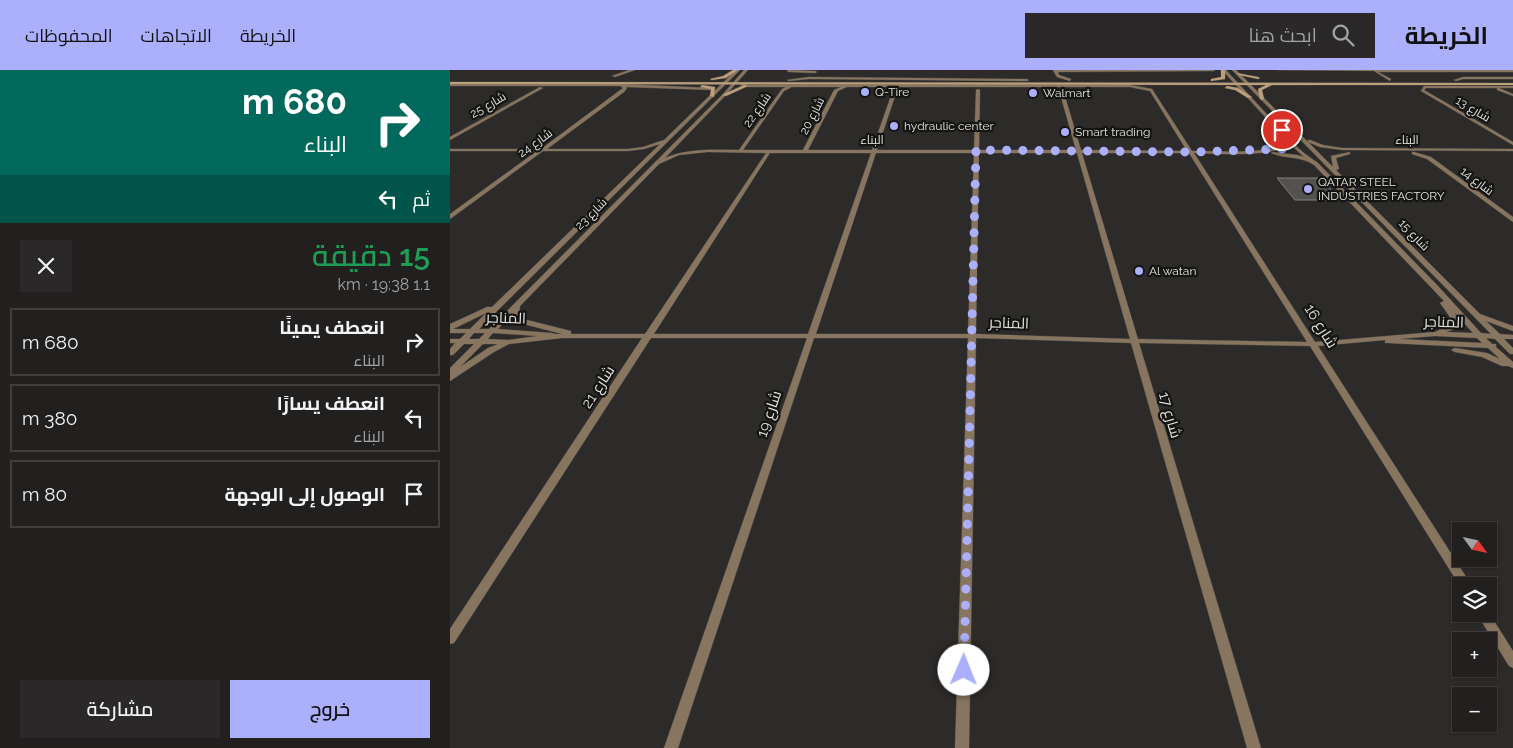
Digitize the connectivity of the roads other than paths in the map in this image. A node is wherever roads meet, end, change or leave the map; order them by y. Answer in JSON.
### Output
{"nodes":[{"id":1,"x":633,"y":70,"type":"edge"},
{"id":2,"x":737,"y":70,"type":"edge"},
{"id":3,"x":746,"y":70,"type":"edge"},
{"id":4,"x":791,"y":70,"type":"edge"},
{"id":5,"x":880,"y":70,"type":"edge"},
{"id":6,"x":1056,"y":70,"type":"edge"},
{"id":7,"x":1092,"y":70,"type":"edge"},
{"id":8,"x":1142,"y":70,"type":"edge"},
{"id":9,"x":1192,"y":70,"type":"edge"},
{"id":10,"x":1223,"y":70,"type":"edge"},
{"id":11,"x":1234,"y":70,"type":"edge"},
{"id":12,"x":1419,"y":70,"type":"edge"},
{"id":13,"x":1466,"y":70,"type":"edge"},
{"id":14,"x":1513,"y":70,"type":"edge"},
{"id":15,"x":1213,"y":71,"type":"edge"},
{"id":16,"x":1282,"y":71,"type":"edge"},
{"id":17,"x":1327,"y":71,"type":"edge"},
{"id":18,"x":1374,"y":71,"type":"edge"},
{"id":19,"x":821,"y":72,"type":"dead end"},
{"id":20,"x":1239,"y":74,"type":"junction"},
{"id":21,"x":505,"y":76,"type":"dead end"},
{"id":22,"x":614,"y":76,"type":"dead end"},
{"id":23,"x":849,"y":76,"type":"dead end"},
{"id":24,"x":877,"y":77,"type":"junction"},
{"id":25,"x":960,"y":78,"type":"junction"},
{"id":26,"x":1507,"y":78,"type":"joint"},
{"id":27,"x":1513,"y":79,"type":"edge"},
{"id":28,"x":535,"y":80,"type":"junction"},
{"id":29,"x":700,"y":80,"type":"junction"},
{"id":30,"x":789,"y":80,"type":"junction"},
{"id":31,"x":942,"y":80,"type":"junction"},
{"id":32,"x":1027,"y":80,"type":"junction"},
{"id":33,"x":1070,"y":80,"type":"junction"},
{"id":34,"x":1204,"y":80,"type":"junction"},
{"id":35,"x":1304,"y":80,"type":"junction"},
{"id":36,"x":1390,"y":80,"type":"junction"},
{"id":37,"x":1456,"y":80,"type":"junction"},
{"id":38,"x":727,"y":82,"type":"junction"},
{"id":39,"x":1235,"y":82,"type":"junction"},
{"id":40,"x":1246,"y":82,"type":"junction"},
{"id":41,"x":672,"y":83,"type":"junction"},
{"id":42,"x":739,"y":83,"type":"junction"},
{"id":43,"x":1042,"y":84,"type":"junction"},
{"id":44,"x":1181,"y":84,"type":"junction"},
{"id":45,"x":1274,"y":84,"type":"junction"},
{"id":46,"x":1440,"y":84,"type":"junction"},
{"id":47,"x":911,"y":85,"type":"junction"},
{"id":48,"x":451,"y":86,"type":"edge"},
{"id":49,"x":469,"y":86,"type":"joint"},
{"id":50,"x":489,"y":86,"type":"joint"},
{"id":51,"x":532,"y":86,"type":"junction"},
{"id":52,"x":550,"y":86,"type":"joint"},
{"id":53,"x":620,"y":86,"type":"junction"},
{"id":54,"x":794,"y":86,"type":"junction"},
{"id":55,"x":826,"y":86,"type":"junction"},
{"id":56,"x":849,"y":86,"type":"junction"},
{"id":57,"x":885,"y":86,"type":"junction"},
{"id":58,"x":953,"y":86,"type":"joint"},
{"id":59,"x":968,"y":86,"type":"junction"},
{"id":60,"x":990,"y":86,"type":"junction"},
{"id":61,"x":1000,"y":86,"type":"junction"},
{"id":62,"x":1485,"y":87,"type":"junction"},
{"id":63,"x":1510,"y":87,"type":"edge"},
{"id":64,"x":1064,"y":88,"type":"junction"},
{"id":65,"x":713,"y":89,"type":"junction"},
{"id":66,"x":836,"y":90,"type":"junction"},
{"id":67,"x":895,"y":90,"type":"junction"},
{"id":68,"x":978,"y":90,"type":"junction"},
{"id":69,"x":1422,"y":90,"type":"joint"},
{"id":70,"x":724,"y":95,"type":"junction"},
{"id":71,"x":1513,"y":95,"type":"edge"},
{"id":72,"x":712,"y":96,"type":"junction"},
{"id":73,"x":1250,"y":98,"type":"junction"},
{"id":74,"x":1262,"y":99,"type":"junction"},
{"id":75,"x":1302,"y":137,"type":"junction"},
{"id":76,"x":669,"y":138,"type":"junction"},
{"id":77,"x":682,"y":138,"type":"junction"},
{"id":78,"x":1289,"y":138,"type":"junction"},
{"id":79,"x":450,"y":139,"type":"edge"},
{"id":80,"x":1513,"y":144,"type":"edge"},
{"id":81,"x":450,"y":150,"type":"edge"},
{"id":82,"x":609,"y":150,"type":"junction"},
{"id":83,"x":874,"y":150,"type":"junction"},
{"id":84,"x":976,"y":150,"type":"junction"},
{"id":85,"x":542,"y":151,"type":"junction"},
{"id":86,"x":708,"y":151,"type":"junction"},
{"id":87,"x":740,"y":151,"type":"junction"},
{"id":88,"x":769,"y":151,"type":"junction"},
{"id":89,"x":805,"y":151,"type":"junction"},
{"id":90,"x":1080,"y":151,"type":"junction"},
{"id":91,"x":1192,"y":152,"type":"junction"},
{"id":92,"x":1215,"y":152,"type":"junction"},
{"id":93,"x":1436,"y":152,"type":"junction"},
{"id":94,"x":1512,"y":152,"type":"edge"},
{"id":95,"x":1408,"y":153,"type":"junction"},
{"id":96,"x":1429,"y":158,"type":"junction"},
{"id":97,"x":645,"y":162,"type":"junction"},
{"id":98,"x":657,"y":163,"type":"junction"},
{"id":99,"x":1316,"y":164,"type":"junction"},
{"id":100,"x":1337,"y":172,"type":"junction"},
{"id":101,"x":450,"y":217,"type":"edge"},
{"id":102,"x":1513,"y":220,"type":"edge"},
{"id":103,"x":1436,"y":287,"type":"junction"},
{"id":104,"x":501,"y":303,"type":"junction"},
{"id":105,"x":517,"y":306,"type":"junction"},
{"id":106,"x":1475,"y":313,"type":"junction"},
{"id":107,"x":450,"y":329,"type":"edge"},
{"id":108,"x":1513,"y":329,"type":"edge"},
{"id":109,"x":473,"y":330,"type":"junction"},
{"id":110,"x":492,"y":331,"type":"junction"},
{"id":111,"x":1435,"y":334,"type":"junction"},
{"id":112,"x":562,"y":336,"type":"junction"},
{"id":113,"x":582,"y":336,"type":"junction"},
{"id":114,"x":971,"y":336,"type":"junction"},
{"id":115,"x":648,"y":337,"type":"junction"},
{"id":116,"x":810,"y":337,"type":"junction"},
{"id":117,"x":1480,"y":337,"type":"junction"},
{"id":118,"x":1497,"y":337,"type":"junction"},
{"id":119,"x":1513,"y":337,"type":"edge"},
{"id":120,"x":1375,"y":339,"type":"junction"},
{"id":121,"x":450,"y":341,"type":"edge"},
{"id":122,"x":462,"y":341,"type":"junction"},
{"id":123,"x":517,"y":341,"type":"junction"},
{"id":124,"x":1134,"y":341,"type":"junction"},
{"id":125,"x":481,"y":342,"type":"junction"},
{"id":126,"x":1408,"y":343,"type":"junction"},
{"id":127,"x":1313,"y":344,"type":"junction"},
{"id":128,"x":1490,"y":346,"type":"junction"},
{"id":129,"x":1511,"y":348,"type":"edge"},
{"id":130,"x":450,"y":354,"type":"edge"},
{"id":131,"x":1513,"y":367,"type":"edge"},
{"id":132,"x":450,"y":373,"type":"edge"},
{"id":133,"x":450,"y":378,"type":"edge"},
{"id":134,"x":1460,"y":577,"type":"edge"},
{"id":135,"x":1488,"y":622,"type":"edge"},
{"id":136,"x":450,"y":639,"type":"edge"},
{"id":137,"x":1513,"y":662,"type":"edge"},
{"id":138,"x":671,"y":748,"type":"edge"},
{"id":139,"x":962,"y":748,"type":"edge"},
{"id":140,"x":1254,"y":748,"type":"edge"}],
"edges":[{"from":1,"to":22,"type":"street"},
{"from":2,"to":29,"type":"street"},
{"from":2,"to":38,"type":"street","name":"شارع 23"},
{"from":3,"to":42,"type":"street","name":"شارع 23"},
{"from":4,"to":19,"type":"street"},
{"from":5,"to":24,"type":"street"},
{"from":6,"to":7,"type":"street"},
{"from":6,"to":33,"type":"street"},
{"from":7,"to":8,"type":"street"},
{"from":8,"to":9,"type":"street"},
{"from":9,"to":15,"type":"street"},
{"from":10,"to":34,"type":"street"},
{"from":10,"to":39,"type":"street","name":"شارع 15"},
{"from":11,"to":20,"type":"street","name":"شارع 15"},
{"from":12,"to":13,"type":"street"},
{"from":12,"to":18,"type":"street"},
{"from":13,"to":14,"type":"street"},
{"from":16,"to":17,"type":"street"},
{"from":17,"to":18,"type":"street"},
{"from":18,"to":36,"type":"street"},
{"from":20,"to":35,"type":"street"},
{"from":20,"to":40,"type":"street","name":"شارع 15"},
{"from":21,"to":28,"type":"street"},
{"from":23,"to":24,"type":"street"},
{"from":24,"to":25,"type":"street"},
{"from":24,"to":30,"type":"street"},
{"from":25,"to":31,"type":"street"},
{"from":25,"to":32,"type":"street"},
{"from":26,"to":27,"type":"street"},
{"from":26,"to":37,"type":"street"},
{"from":27,"to":37,"type":"street"},
{"from":28,"to":29,"type":"street"},
{"from":28,"to":48,"type":"street"},
{"from":29,"to":38,"type":"street"},
{"from":30,"to":31,"type":"street"},
{"from":30,"to":42,"type":"street"},
{"from":31,"to":32,"type":"street"},
{"from":32,"to":33,"type":"street"},
{"from":33,"to":34,"type":"street"},
{"from":34,"to":39,"type":"street"},
{"from":35,"to":36,"type":"street"},
{"from":35,"to":40,"type":"street"},
{"from":36,"to":37,"type":"street"},
{"from":38,"to":41,"type":"street"},
{"from":38,"to":42,"type":"street"},
{"from":38,"to":72,"type":"street","name":"شارع 23"},
{"from":39,"to":40,"type":"street"},
{"from":39,"to":44,"type":"street"},
{"from":39,"to":73,"type":"street","name":"شارع 15"},
{"from":40,"to":45,"type":"street"},
{"from":40,"to":74,"type":"street","name":"شارع 15"},
{"from":41,"to":51,"type":"street"},
{"from":41,"to":65,"type":"street"},
{"from":42,"to":47,"type":"street"},
{"from":42,"to":54,"type":"street"},
{"from":42,"to":70,"type":"street"},
{"from":42,"to":70,"type":"street","name":"شارع 23"},
{"from":43,"to":44,"type":"street"},
{"from":43,"to":47,"type":"street"},
{"from":43,"to":61,"type":"street"},
{"from":44,"to":73,"type":"street"},
{"from":45,"to":46,"type":"street"},
{"from":45,"to":74,"type":"street"},
{"from":46,"to":62,"type":"street"},
{"from":46,"to":63,"type":"street"},
{"from":47,"to":57,"type":"street"},
{"from":47,"to":58,"type":"street"},
{"from":47,"to":67,"type":"street"},
{"from":48,"to":49,"type":"street"},
{"from":48,"to":51,"type":"street"},
{"from":49,"to":50,"type":"street"},
{"from":50,"to":51,"type":"street"},
{"from":51,"to":52,"type":"street","name":"شارع 25"},
{"from":51,"to":79,"type":"street","name":"شارع 25"},
{"from":52,"to":53,"type":"street"},
{"from":53,"to":65,"type":"street"},
{"from":53,"to":85,"type":"street","name":"شارع 24"},
{"from":54,"to":55,"type":"street"},
{"from":54,"to":87,"type":"street","name":"شارع 22"},
{"from":55,"to":56,"type":"street"},
{"from":55,"to":66,"type":"street","name":"شارع 20"},
{"from":56,"to":57,"type":"street"},
{"from":56,"to":66,"type":"street","name":"شارع 20"},
{"from":57,"to":67,"type":"street"},
{"from":58,"to":59,"type":"street"},
{"from":59,"to":60,"type":"street"},
{"from":59,"to":68,"type":"street"},
{"from":60,"to":61,"type":"street"},
{"from":60,"to":68,"type":"street"},
{"from":61,"to":64,"type":"street"},
{"from":62,"to":63,"type":"street"},
{"from":62,"to":69,"type":"street"},
{"from":63,"to":71,"type":"street"},
{"from":64,"to":90,"type":"street","name":"شارع 17"},
{"from":64,"to":91,"type":"street","name":"شارع 16"},
{"from":65,"to":72,"type":"street"},
{"from":66,"to":89,"type":"street","name":"شارع 20"},
{"from":67,"to":83,"type":"street","name":"شارع 19"},
{"from":68,"to":84,"type":"street"},
{"from":69,"to":80,"type":"street","name":"شارع 13"},
{"from":70,"to":77,"type":"street","name":"شارع 23"},
{"from":72,"to":76,"type":"street","name":"شارع 23"},
{"from":73,"to":78,"type":"street","name":"شارع 15"},
{"from":74,"to":75,"type":"street","name":"شارع 15"},
{"from":75,"to":94,"type":"street","name":"البناء"},
{"from":75,"to":100,"type":"street","name":"شارع 15"},
{"from":76,"to":82,"type":"street"},
{"from":76,"to":97,"type":"street","name":"شارع 23"},
{"from":77,"to":86,"type":"street","name":"البناء"},
{"from":77,"to":98,"type":"street","name":"شارع 23"},
{"from":78,"to":92,"type":"street","name":"البناء"},
{"from":78,"to":99,"type":"street","name":"شارع 15"},
{"from":81,"to":85,"type":"street"},
{"from":82,"to":85,"type":"street"},
{"from":82,"to":97,"type":"street"},
{"from":83,"to":84,"type":"street","name":"البناء"},
{"from":83,"to":89,"type":"street","name":"البناء"},
{"from":83,"to":116,"type":"street","name":"شارع 19"},
{"from":84,"to":90,"type":"street","name":"البناء"},
{"from":84,"to":114,"type":"street"},
{"from":85,"to":101,"type":"street","name":"شارع 24"},
{"from":86,"to":87,"type":"street","name":"البناء"},
{"from":86,"to":98,"type":"street","name":"البناء"},
{"from":87,"to":88,"type":"street","name":"البناء"},
{"from":88,"to":89,"type":"street","name":"البناء"},
{"from":88,"to":115,"type":"street","name":"شارع 21"},
{"from":90,"to":91,"type":"street","name":"البناء"},
{"from":90,"to":124,"type":"street","name":"شارع 17"},
{"from":91,"to":92,"type":"street","name":"البناء"},
{"from":91,"to":127,"type":"street","name":"شارع 16"},
{"from":92,"to":99,"type":"street","name":"البناء"},
{"from":93,"to":94,"type":"street","name":"البناء"},
{"from":93,"to":95,"type":"street","name":"البناء"},
{"from":93,"to":96,"type":"street"},
{"from":95,"to":96,"type":"street","name":"شارع 14"},
{"from":95,"to":100,"type":"street","name":"البناء"},
{"from":96,"to":102,"type":"street","name":"شارع 14"},
{"from":97,"to":104,"type":"street","name":"شارع 23"},
{"from":98,"to":105,"type":"street","name":"شارع 23"},
{"from":99,"to":103,"type":"street","name":"شارع 15"},
{"from":100,"to":106,"type":"street","name":"شارع 15"},
{"from":103,"to":111,"type":"street","name":"شارع 15"},
{"from":103,"to":117,"type":"street","name":"شارع 15"},
{"from":104,"to":107,"type":"street","name":"شارع 23"},
{"from":104,"to":109,"type":"street","name":"شارع 23"},
{"from":105,"to":110,"type":"street","name":"شارع 23"},
{"from":105,"to":113,"type":"street","name":"المناجر"},
{"from":106,"to":108,"type":"street","name":"المناجر"},
{"from":106,"to":118,"type":"street","name":"شارع 15"},
{"from":107,"to":109,"type":"street","name":"المناجر"},
{"from":109,"to":110,"type":"street","name":"المناجر"},
{"from":109,"to":122,"type":"street","name":"شارع 23"},
{"from":110,"to":112,"type":"street","name":"المناجر"},
{"from":110,"to":125,"type":"street","name":"شارع 23"},
{"from":111,"to":117,"type":"street","name":"المناجر"},
{"from":111,"to":120,"type":"street","name":"المناجر"},
{"from":112,"to":113,"type":"street","name":"المناجر"},
{"from":112,"to":123,"type":"street","name":"المناجر"},
{"from":113,"to":115,"type":"street","name":"المناجر"},
{"from":114,"to":116,"type":"street","name":"المناجر"},
{"from":114,"to":124,"type":"street","name":"المناجر"},
{"from":114,"to":139,"type":"street"},
{"from":115,"to":116,"type":"street","name":"المناجر"},
{"from":115,"to":136,"type":"street","name":"شارع 21"},
{"from":116,"to":138,"type":"street","name":"شارع 19"},
{"from":117,"to":118,"type":"street","name":"المناجر"},
{"from":117,"to":128,"type":"street","name":"شارع 15"},
{"from":118,"to":119,"type":"street","name":"المناجر"},
{"from":118,"to":129,"type":"street","name":"شارع 15"},
{"from":120,"to":126,"type":"street","name":"المناجر"},
{"from":120,"to":127,"type":"street","name":"المناجر"},
{"from":121,"to":122,"type":"street","name":"المناجر"},
{"from":122,"to":125,"type":"street","name":"المناجر"},
{"from":122,"to":130,"type":"street","name":"شارع 23"},
{"from":123,"to":125,"type":"street","name":"المناجر"},
{"from":123,"to":133,"type":"street"},
{"from":124,"to":127,"type":"street","name":"المناجر"},
{"from":124,"to":140,"type":"street","name":"شارع 17"},
{"from":125,"to":132,"type":"street","name":"شارع 23"},
{"from":126,"to":128,"type":"street","name":"المناجر"},
{"from":126,"to":131,"type":"street","name":"المناجر"},
{"from":127,"to":134,"type":"street","name":"شارع 16"},
{"from":128,"to":129,"type":"street","name":"المناجر"},
{"from":128,"to":131,"type":"street","name":"شارع 15"},
{"from":135,"to":137,"type":"street"}]}
